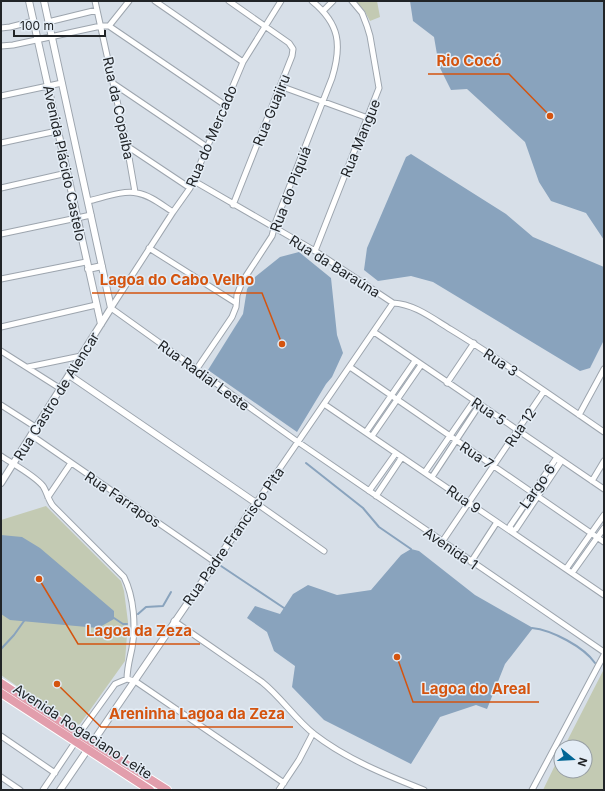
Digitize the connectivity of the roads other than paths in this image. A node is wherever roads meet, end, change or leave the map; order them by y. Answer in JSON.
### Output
{"nodes":[{"id":1,"x":29,"y":1,"type":"edge"},
{"id":2,"x":44,"y":1,"type":"edge"},
{"id":3,"x":95,"y":1,"type":"edge"},
{"id":4,"x":129,"y":1,"type":"edge"},
{"id":5,"x":155,"y":1,"type":"edge"},
{"id":6,"x":229,"y":1,"type":"edge"},
{"id":7,"x":281,"y":1,"type":"edge"},
{"id":8,"x":312,"y":1,"type":"edge"},
{"id":9,"x":333,"y":1,"type":"edge"},
{"id":10,"x":352,"y":1,"type":"edge"},
{"id":11,"x":322,"y":11,"type":"junction"},
{"id":12,"x":97,"y":12,"type":"junction"},
{"id":13,"x":49,"y":23,"type":"junction"},
{"id":14,"x":34,"y":24,"type":"junction"},
{"id":15,"x":100,"y":24,"type":"junction"},
{"id":16,"x":109,"y":26,"type":"junction"},
{"id":17,"x":265,"y":26,"type":"junction"},
{"id":18,"x":1,"y":28,"type":"edge"},
{"id":19,"x":52,"y":36,"type":"junction"},
{"id":20,"x":37,"y":38,"type":"junction"},
{"id":21,"x":1,"y":46,"type":"edge"},
{"id":22,"x":243,"y":62,"type":"junction"},
{"id":23,"x":62,"y":83,"type":"junction"},
{"id":24,"x":114,"y":84,"type":"junction"},
{"id":25,"x":48,"y":86,"type":"junction"},
{"id":26,"x":280,"y":86,"type":"junction"},
{"id":27,"x":1,"y":96,"type":"edge"},
{"id":28,"x":324,"y":102,"type":"junction"},
{"id":29,"x":225,"y":104,"type":"junction"},
{"id":30,"x":368,"y":118,"type":"junction"},
{"id":31,"x":57,"y":131,"type":"junction"},
{"id":32,"x":1,"y":144,"type":"edge"},
{"id":33,"x":127,"y":146,"type":"junction"},
{"id":34,"x":207,"y":147,"type":"junction"},
{"id":35,"x":67,"y":173,"type":"junction"},
{"id":36,"x":194,"y":181,"type":"junction"},
{"id":37,"x":1,"y":188,"type":"edge"},
{"id":38,"x":190,"y":188,"type":"junction"},
{"id":39,"x":136,"y":192,"type":"junction"},
{"id":40,"x":88,"y":201,"type":"junction"},
{"id":41,"x":233,"y":204,"type":"junction"},
{"id":42,"x":173,"y":212,"type":"junction"},
{"id":43,"x":91,"y":215,"type":"junction"},
{"id":44,"x":76,"y":218,"type":"junction"},
{"id":45,"x":274,"y":228,"type":"junction"},
{"id":46,"x":1,"y":234,"type":"edge"},
{"id":47,"x":149,"y":248,"type":"junction"},
{"id":48,"x":315,"y":252,"type":"junction"},
{"id":49,"x":86,"y":262,"type":"junction"},
{"id":50,"x":102,"y":266,"type":"junction"},
{"id":51,"x":88,"y":269,"type":"junction"},
{"id":52,"x":1,"y":280,"type":"edge"},
{"id":53,"x":236,"y":303,"type":"junction"},
{"id":54,"x":393,"y":303,"type":"junction"},
{"id":55,"x":96,"y":305,"type":"junction"},
{"id":56,"x":111,"y":308,"type":"junction"},
{"id":57,"x":101,"y":324,"type":"junction"},
{"id":58,"x":1,"y":327,"type":"edge"},
{"id":59,"x":374,"y":332,"type":"junction"},
{"id":60,"x":474,"y":343,"type":"junction"},
{"id":61,"x":1,"y":351,"type":"edge"},
{"id":62,"x":82,"y":356,"type":"junction"},
{"id":63,"x":415,"y":361,"type":"junction"},
{"id":64,"x":421,"y":365,"type":"junction"},
{"id":65,"x":28,"y":367,"type":"junction"},
{"id":66,"x":350,"y":368,"type":"junction"},
{"id":67,"x":604,"y":369,"type":"edge"},
{"id":68,"x":196,"y":370,"type":"junction"},
{"id":69,"x":69,"y":375,"type":"junction"},
{"id":70,"x":447,"y":383,"type":"junction"},
{"id":71,"x":61,"y":389,"type":"junction"},
{"id":72,"x":544,"y":391,"type":"junction"},
{"id":73,"x":392,"y":396,"type":"junction"},
{"id":74,"x":397,"y":400,"type":"junction"},
{"id":75,"x":474,"y":400,"type":"junction"},
{"id":76,"x":324,"y":404,"type":"junction"},
{"id":77,"x":480,"y":404,"type":"junction"},
{"id":78,"x":1,"y":405,"type":"edge"},
{"id":79,"x":579,"y":415,"type":"junction"},
{"id":80,"x":37,"y":428,"type":"junction"},
{"id":81,"x":518,"y":431,"type":"junction"},
{"id":82,"x":366,"y":432,"type":"junction"},
{"id":83,"x":604,"y":432,"type":"edge"},
{"id":84,"x":32,"y":436,"type":"junction"},
{"id":85,"x":372,"y":436,"type":"junction"},
{"id":86,"x":450,"y":437,"type":"junction"},
{"id":87,"x":456,"y":441,"type":"junction"},
{"id":88,"x":298,"y":442,"type":"junction"},
{"id":89,"x":396,"y":453,"type":"junction"},
{"id":90,"x":1,"y":456,"type":"edge"},
{"id":91,"x":402,"y":457,"type":"junction"},
{"id":92,"x":560,"y":459,"type":"junction"},
{"id":93,"x":604,"y":461,"type":"edge"},
{"id":94,"x":70,"y":463,"type":"junction"},
{"id":95,"x":13,"y":464,"type":"junction"},
{"id":96,"x":494,"y":466,"type":"junction"},
{"id":97,"x":425,"y":472,"type":"junction"},
{"id":98,"x":432,"y":477,"type":"junction"},
{"id":99,"x":592,"y":481,"type":"junction"},
{"id":100,"x":1,"y":484,"type":"edge"},
{"id":101,"x":604,"y":490,"type":"edge"},
{"id":102,"x":369,"y":491,"type":"junction"},
{"id":103,"x":533,"y":493,"type":"junction"},
{"id":104,"x":376,"y":496,"type":"junction"},
{"id":105,"x":538,"y":496,"type":"junction"},
{"id":106,"x":48,"y":497,"type":"junction"},
{"id":107,"x":256,"y":502,"type":"junction"},
{"id":108,"x":469,"y":503,"type":"junction"},
{"id":109,"x":604,"y":515,"type":"edge"},
{"id":110,"x":497,"y":522,"type":"junction"},
{"id":111,"x":604,"y":528,"type":"edge"},
{"id":112,"x":510,"y":531,"type":"junction"},
{"id":113,"x":591,"y":534,"type":"junction"},
{"id":114,"x":597,"y":538,"type":"junction"},
{"id":115,"x":442,"y":542,"type":"junction"},
{"id":116,"x":604,"y":542,"type":"edge"},
{"id":117,"x":324,"y":551,"type":"dead end"},
{"id":118,"x":215,"y":562,"type":"junction"},
{"id":119,"x":471,"y":562,"type":"junction"},
{"id":120,"x":566,"y":569,"type":"junction"},
{"id":121,"x":572,"y":573,"type":"junction"},
{"id":122,"x":604,"y":595,"type":"edge"},
{"id":123,"x":174,"y":621,"type":"junction"},
{"id":124,"x":604,"y":652,"type":"edge"},
{"id":125,"x":604,"y":655,"type":"edge"},
{"id":126,"x":127,"y":679,"type":"junction"},
{"id":127,"x":135,"y":681,"type":"junction"},
{"id":128,"x":1,"y":683,"type":"edge"},
{"id":129,"x":1,"y":693,"type":"edge"},
{"id":130,"x":313,"y":733,"type":"junction"},
{"id":131,"x":1,"y":736,"type":"edge"},
{"id":132,"x":78,"y":738,"type":"junction"},
{"id":133,"x":90,"y":746,"type":"junction"},
{"id":134,"x":55,"y":773,"type":"junction"},
{"id":135,"x":1,"y":777,"type":"edge"},
{"id":136,"x":284,"y":783,"type":"junction"},
{"id":137,"x":20,"y":790,"type":"edge"},
{"id":138,"x":43,"y":790,"type":"edge"},
{"id":139,"x":60,"y":790,"type":"edge"},
{"id":140,"x":150,"y":790,"type":"edge"},
{"id":141,"x":167,"y":790,"type":"edge"},
{"id":142,"x":279,"y":790,"type":"edge"},
{"id":143,"x":424,"y":790,"type":"edge"},
{"id":144,"x":532,"y":790,"type":"edge"}],
"edges":[{"from":1,"to":14,"type":"street","name":"Avenida Plácido Castelo"},
{"from":2,"to":13,"type":"street","name":"Avenida Plácido Castelo"},
{"from":3,"to":12,"type":"street","name":"Rua da Copaíba"},
{"from":4,"to":16,"type":"street"},
{"from":5,"to":22,"type":"street"},
{"from":6,"to":17,"type":"street"},
{"from":7,"to":17,"type":"street","name":"Rua do Mercado"},
{"from":8,"to":11,"type":"street","name":"Rua do Piquiá"},
{"from":9,"to":11,"type":"street"},
{"from":10,"to":30,"type":"street","name":"Rua Mangue"},
{"from":11,"to":28,"type":"street","name":"Rua do Piquiá"},
{"from":12,"to":13,"type":"street"},
{"from":12,"to":15,"type":"street","name":"Rua da Copaíba"},
{"from":13,"to":19,"type":"street","name":"Avenida Plácido Castelo"},
{"from":14,"to":18,"type":"street"},
{"from":14,"to":20,"type":"street","name":"Avenida Plácido Castelo"},
{"from":15,"to":16,"type":"street"},
{"from":15,"to":19,"type":"street"},
{"from":15,"to":24,"type":"street","name":"Rua da Copaíba"},
{"from":16,"to":29,"type":"street"},
{"from":17,"to":22,"type":"street","name":"Rua do Mercado"},
{"from":17,"to":26,"type":"street","name":"Rua Guajiru"},
{"from":19,"to":20,"type":"street"},
{"from":19,"to":23,"type":"street","name":"Avenida Plácido Castelo"},
{"from":20,"to":21,"type":"street"},
{"from":20,"to":25,"type":"street","name":"Avenida Plácido Castelo"},
{"from":22,"to":29,"type":"street","name":"Rua do Mercado"},
{"from":23,"to":25,"type":"street"},
{"from":23,"to":40,"type":"street","name":"Avenida Plácido Castelo"},
{"from":24,"to":33,"type":"street","name":"Rua da Copaíba"},
{"from":24,"to":34,"type":"street"},
{"from":25,"to":27,"type":"street"},
{"from":25,"to":31,"type":"street","name":"Avenida Plácido Castelo"},
{"from":26,"to":28,"type":"street"},
{"from":26,"to":41,"type":"street","name":"Rua Guajiru"},
{"from":28,"to":30,"type":"street"},
{"from":28,"to":45,"type":"street","name":"Rua do Piquiá"},
{"from":29,"to":34,"type":"street","name":"Rua do Mercado"},
{"from":30,"to":48,"type":"street","name":"Rua Mangue"},
{"from":31,"to":32,"type":"street"},
{"from":31,"to":35,"type":"street","name":"Avenida Plácido Castelo"},
{"from":33,"to":38,"type":"street"},
{"from":33,"to":39,"type":"street","name":"Rua da Copaíba"},
{"from":34,"to":36,"type":"street","name":"Rua do Mercado"},
{"from":35,"to":37,"type":"street"},
{"from":35,"to":44,"type":"street","name":"Avenida Plácido Castelo"},
{"from":36,"to":38,"type":"street","name":"Rua do Mercado"},
{"from":36,"to":41,"type":"street","name":"Rua da Baraúna"},
{"from":38,"to":42,"type":"street","name":"Rua do Mercado"},
{"from":39,"to":40,"type":"street"},
{"from":39,"to":42,"type":"street"},
{"from":40,"to":43,"type":"street","name":"Avenida Plácido Castelo"},
{"from":41,"to":45,"type":"street","name":"Rua da Baraúna"},
{"from":42,"to":47,"type":"street","name":"Rua do Mercado"},
{"from":43,"to":44,"type":"street"},
{"from":43,"to":50,"type":"street","name":"Avenida Plácido Castelo"},
{"from":44,"to":46,"type":"street"},
{"from":44,"to":49,"type":"street","name":"Avenida Plácido Castelo"},
{"from":45,"to":48,"type":"street","name":"Rua da Baraúna"},
{"from":45,"to":53,"type":"street","name":"Rua do Piquiá"},
{"from":47,"to":53,"type":"street"},
{"from":47,"to":56,"type":"street","name":"Rua do Mercado"},
{"from":48,"to":54,"type":"street","name":"Rua da Baraúna"},
{"from":49,"to":51,"type":"street","name":"Avenida Plácido Castelo"},
{"from":49,"to":52,"type":"street"},
{"from":50,"to":51,"type":"street"},
{"from":50,"to":56,"type":"street","name":"Avenida Plácido Castelo"},
{"from":51,"to":55,"type":"street","name":"Avenida Plácido Castelo"},
{"from":53,"to":68,"type":"street","name":"Rua do Piquiá"},
{"from":54,"to":59,"type":"street","name":"Rua Padre Francisco Pita"},
{"from":54,"to":60,"type":"street","name":"Rua 3"},
{"from":55,"to":57,"type":"street","name":"Avenida Plácido Castelo"},
{"from":55,"to":58,"type":"street"},
{"from":56,"to":57,"type":"street","name":"Rua Castro de Alencar"},
{"from":56,"to":68,"type":"street","name":"Rua Radial Leste"},
{"from":57,"to":62,"type":"street","name":"Rua Castro de Alencar"},
{"from":59,"to":63,"type":"street","name":"Rua 5"},
{"from":59,"to":66,"type":"street","name":"Rua Padre Francisco Pita"},
{"from":60,"to":70,"type":"street"},
{"from":60,"to":72,"type":"street","name":"Rua 3"},
{"from":61,"to":65,"type":"street"},
{"from":62,"to":65,"type":"street"},
{"from":62,"to":69,"type":"street","name":"Rua Castro de Alencar"},
{"from":63,"to":64,"type":"street","name":"Rua 5"},
{"from":63,"to":73,"type":"street"},
{"from":64,"to":70,"type":"street","name":"Rua 5"},
{"from":64,"to":74,"type":"street"},
{"from":65,"to":71,"type":"street"},
{"from":66,"to":73,"type":"street","name":"Rua 7"},
{"from":66,"to":76,"type":"street","name":"Rua Padre Francisco Pita"},
{"from":67,"to":79,"type":"street"},
{"from":68,"to":88,"type":"street","name":"Rua Radial Leste"},
{"from":69,"to":71,"type":"street","name":"Rua Castro de Alencar"},
{"from":69,"to":107,"type":"street"},
{"from":70,"to":75,"type":"street","name":"Rua 5"},
{"from":71,"to":80,"type":"street","name":"Rua Castro de Alencar"},
{"from":72,"to":79,"type":"street","name":"Rua 3"},
{"from":72,"to":81,"type":"street","name":"Rua 12"},
{"from":73,"to":74,"type":"street","name":"Rua 7"},
{"from":73,"to":82,"type":"street"},
{"from":74,"to":85,"type":"street"},
{"from":74,"to":86,"type":"street","name":"Rua 7"},
{"from":75,"to":77,"type":"street","name":"Rua 5"},
{"from":75,"to":86,"type":"street"},
{"from":76,"to":82,"type":"street","name":"Rua 9"},
{"from":76,"to":88,"type":"street","name":"Rua Padre Francisco Pita"},
{"from":77,"to":81,"type":"street","name":"Rua 5"},
{"from":77,"to":87,"type":"street"},
{"from":78,"to":80,"type":"street"},
{"from":79,"to":83,"type":"street","name":"Rua 3"},
{"from":80,"to":84,"type":"street","name":"Rua Castro de Alencar"},
{"from":81,"to":92,"type":"street","name":"Rua 5"},
{"from":81,"to":96,"type":"street","name":"Rua 12"},
{"from":82,"to":85,"type":"street","name":"Rua 9"},
{"from":84,"to":94,"type":"street","name":"Rua Farrapos"},
{"from":84,"to":95,"type":"street","name":"Rua Castro de Alencar"},
{"from":85,"to":89,"type":"street","name":"Rua 9"},
{"from":86,"to":87,"type":"street","name":"Rua 7"},
{"from":86,"to":97,"type":"street"},
{"from":87,"to":96,"type":"street","name":"Rua 7"},
{"from":87,"to":98,"type":"street"},
{"from":88,"to":102,"type":"street","name":"Avenida 1"},
{"from":88,"to":107,"type":"street","name":"Rua Padre Francisco Pita"},
{"from":89,"to":91,"type":"street","name":"Rua 9"},
{"from":89,"to":102,"type":"street"},
{"from":90,"to":95,"type":"street"},
{"from":91,"to":97,"type":"street","name":"Rua 9"},
{"from":91,"to":104,"type":"street"},
{"from":92,"to":99,"type":"street","name":"Rua 5"},
{"from":92,"to":103,"type":"street","name":"Largo 6"},
{"from":92,"to":105,"type":"street","name":"Largo 6"},
{"from":93,"to":99,"type":"street"},
{"from":94,"to":106,"type":"street"},
{"from":94,"to":118,"type":"street","name":"Rua Farrapos"},
{"from":95,"to":100,"type":"street","name":"Rua Castro de Alencar"},
{"from":95,"to":106,"type":"street"},
{"from":96,"to":103,"type":"street","name":"Rua 7"},
{"from":96,"to":108,"type":"street","name":"Rua 12"},
{"from":97,"to":98,"type":"street","name":"Rua 9"},
{"from":98,"to":108,"type":"street","name":"Rua 9"},
{"from":99,"to":101,"type":"street","name":"Rua 5"},
{"from":102,"to":104,"type":"street","name":"Avenida 1"},
{"from":103,"to":105,"type":"street","name":"Rua 7"},
{"from":103,"to":112,"type":"street","name":"Largo 6"},
{"from":104,"to":115,"type":"street","name":"Avenida 1"},
{"from":105,"to":112,"type":"street","name":"Largo 6"},
{"from":105,"to":113,"type":"street","name":"Rua 7"},
{"from":106,"to":126,"type":"street"},
{"from":107,"to":117,"type":"street"},
{"from":107,"to":118,"type":"street","name":"Rua Padre Francisco Pita"},
{"from":108,"to":110,"type":"street","name":"Rua 9"},
{"from":108,"to":115,"type":"street","name":"Rua 12"},
{"from":109,"to":113,"type":"street"},
{"from":110,"to":112,"type":"street","name":"Rua 9"},
{"from":110,"to":119,"type":"street"},
{"from":111,"to":114,"type":"street"},
{"from":112,"to":120,"type":"street","name":"Rua 9"},
{"from":113,"to":114,"type":"street","name":"Rua 7"},
{"from":113,"to":120,"type":"street"},
{"from":114,"to":116,"type":"street","name":"Rua 7"},
{"from":114,"to":121,"type":"street"},
{"from":115,"to":119,"type":"street","name":"Avenida 1"},
{"from":118,"to":123,"type":"street","name":"Rua Padre Francisco Pita"},
{"from":119,"to":124,"type":"street","name":"Avenida 1"},
{"from":120,"to":121,"type":"street","name":"Rua 9"},
{"from":121,"to":122,"type":"street","name":"Rua 9"},
{"from":123,"to":127,"type":"street","name":"Rua Padre Francisco Pita"},
{"from":123,"to":130,"type":"street"},
{"from":125,"to":144,"type":"street"},
{"from":126,"to":127,"type":"street"},
{"from":126,"to":132,"type":"street"},
{"from":127,"to":133,"type":"street","name":"Rua Padre Francisco Pita"},
{"from":127,"to":136,"type":"street"},
{"from":128,"to":132,"type":"main road","name":"Avenida Rogaciano Leite"},
{"from":129,"to":132,"type":"main road","name":"Avenida Rogaciano Leite"},
{"from":130,"to":136,"type":"street"},
{"from":130,"to":143,"type":"street"},
{"from":131,"to":134,"type":"street"},
{"from":132,"to":133,"type":"main road","name":"Avenida Rogaciano Leite"},
{"from":132,"to":134,"type":"street"},
{"from":133,"to":139,"type":"street","name":"Rua Padre Francisco Pita"},
{"from":133,"to":140,"type":"main road","name":"Avenida Rogaciano Leite"},
{"from":133,"to":141,"type":"main road","name":"Avenida Rogaciano Leite"},
{"from":134,"to":138,"type":"street"},
{"from":135,"to":137,"type":"street"},
{"from":136,"to":142,"type":"street"}]}
